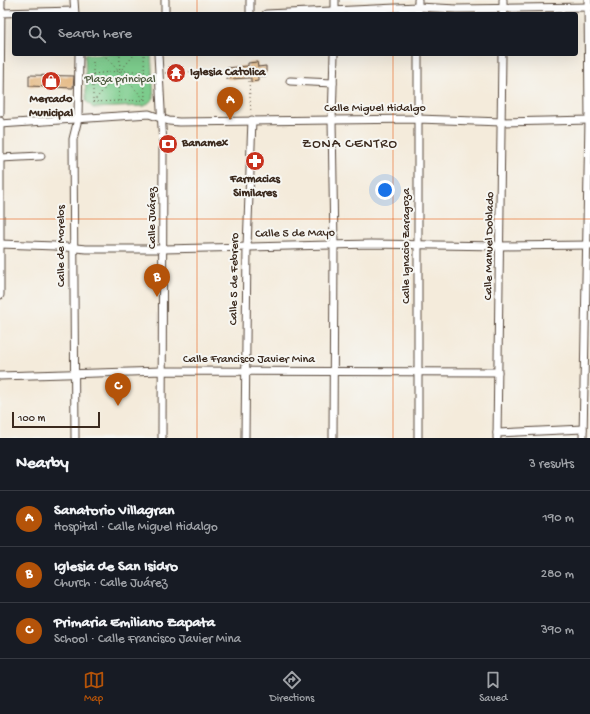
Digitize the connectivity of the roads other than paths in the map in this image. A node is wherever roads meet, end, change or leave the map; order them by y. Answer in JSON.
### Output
{"nodes":[{"id":1,"x":1,"y":0,"type":"edge"},
{"id":2,"x":74,"y":0,"type":"edge"},
{"id":3,"x":165,"y":0,"type":"edge"},
{"id":4,"x":250,"y":0,"type":"edge"},
{"id":5,"x":335,"y":0,"type":"edge"},
{"id":6,"x":503,"y":0,"type":"edge"},
{"id":7,"x":589,"y":5,"type":"edge"},
{"id":8,"x":418,"y":7,"type":"edge"},
{"id":9,"x":503,"y":11,"type":"edge"},
{"id":10,"x":75,"y":12,"type":"edge"},
{"id":11,"x":165,"y":12,"type":"edge"},
{"id":12,"x":250,"y":12,"type":"edge"},
{"id":13,"x":335,"y":12,"type":"edge"},
{"id":14,"x":349,"y":12,"type":"edge"},
{"id":15,"x":1,"y":13,"type":"edge"},
{"id":16,"x":12,"y":13,"type":"edge"},
{"id":17,"x":79,"y":56,"type":"edge"},
{"id":18,"x":158,"y":56,"type":"edge"},
{"id":19,"x":334,"y":56,"type":"edge"},
{"id":20,"x":418,"y":56,"type":"edge"},
{"id":21,"x":502,"y":56,"type":"edge"},
{"id":22,"x":290,"y":81,"type":"dead end"},
{"id":23,"x":333,"y":83,"type":"junction"},
{"id":24,"x":0,"y":113,"type":"edge"},
{"id":25,"x":161,"y":118,"type":"junction"},
{"id":26,"x":78,"y":119,"type":"junction"},
{"id":27,"x":418,"y":119,"type":"junction"},
{"id":28,"x":0,"y":120,"type":"edge"},
{"id":29,"x":252,"y":120,"type":"junction"},
{"id":30,"x":332,"y":120,"type":"junction"},
{"id":31,"x":589,"y":120,"type":"edge"},
{"id":32,"x":502,"y":122,"type":"junction"},
{"id":33,"x":0,"y":124,"type":"edge"},
{"id":34,"x":42,"y":156,"type":"dead end"},
{"id":35,"x":0,"y":158,"type":"edge"},
{"id":36,"x":0,"y":244,"type":"edge"},
{"id":37,"x":418,"y":244,"type":"junction"},
{"id":38,"x":334,"y":245,"type":"junction"},
{"id":39,"x":588,"y":245,"type":"edge"},
{"id":40,"x":247,"y":246,"type":"junction"},
{"id":41,"x":501,"y":246,"type":"junction"},
{"id":42,"x":73,"y":248,"type":"junction"},
{"id":43,"x":164,"y":249,"type":"junction"},
{"id":44,"x":0,"y":295,"type":"edge"},
{"id":45,"x":587,"y":368,"type":"edge"},
{"id":46,"x":162,"y":371,"type":"junction"},
{"id":47,"x":334,"y":371,"type":"junction"},
{"id":48,"x":245,"y":372,"type":"junction"},
{"id":49,"x":418,"y":372,"type":"junction"},
{"id":50,"x":498,"y":372,"type":"junction"},
{"id":51,"x":75,"y":375,"type":"junction"},
{"id":52,"x":0,"y":376,"type":"edge"},
{"id":53,"x":583,"y":429,"type":"junction"},
{"id":54,"x":497,"y":435,"type":"edge"},
{"id":55,"x":75,"y":438,"type":"edge"},
{"id":56,"x":162,"y":438,"type":"edge"},
{"id":57,"x":245,"y":438,"type":"edge"},
{"id":58,"x":333,"y":438,"type":"edge"},
{"id":59,"x":418,"y":438,"type":"edge"},
{"id":60,"x":583,"y":438,"type":"edge"}],
"edges":[{"from":1,"to":15,"type":"street"},
{"from":2,"to":10,"type":"street"},
{"from":3,"to":11,"type":"street"},
{"from":4,"to":12,"type":"street"},
{"from":5,"to":13,"type":"street"},
{"from":6,"to":9,"type":"street"},
{"from":7,"to":9,"type":"street"},
{"from":7,"to":31,"type":"street"},
{"from":8,"to":9,"type":"street"},
{"from":8,"to":14,"type":"street"},
{"from":15,"to":16,"type":"street"},
{"from":15,"to":24,"type":"street"},
{"from":17,"to":26,"type":"street","name":"Calle de Morelos"},
{"from":18,"to":25,"type":"street","name":"Calle Juárez"},
{"from":19,"to":23,"type":"street"},
{"from":20,"to":27,"type":"street","name":"Calle Ignacio Zaragoza"},
{"from":21,"to":32,"type":"street","name":"Calle Manuel Doblado"},
{"from":22,"to":23,"type":"street"},
{"from":23,"to":30,"type":"street"},
{"from":25,"to":26,"type":"street","name":"Calle Miguel Hidalgo"},
{"from":25,"to":29,"type":"street","name":"Calle Miguel Hidalgo"},
{"from":25,"to":43,"type":"street","name":"Calle Juárez"},
{"from":26,"to":33,"type":"street"},
{"from":26,"to":42,"type":"street","name":"Calle de Morelos"},
{"from":27,"to":30,"type":"street","name":"Calle Miguel Hidalgo"},
{"from":27,"to":32,"type":"street","name":"Calle Miguel Hidalgo"},
{"from":27,"to":37,"type":"street","name":"Calle Ignacio Zaragoza"},
{"from":28,"to":33,"type":"street"},
{"from":29,"to":30,"type":"street","name":"Calle Miguel Hidalgo"},
{"from":29,"to":40,"type":"street","name":"Calle 5 de Febrero"},
{"from":30,"to":38,"type":"street"},
{"from":31,"to":32,"type":"street","name":"Calle Miguel Hidalgo"},
{"from":31,"to":39,"type":"street"},
{"from":32,"to":41,"type":"street","name":"Calle Manuel Doblado"},
{"from":33,"to":35,"type":"street"},
{"from":34,"to":35,"type":"street"},
{"from":35,"to":36,"type":"street"},
{"from":36,"to":42,"type":"street","name":"Calle 5 de Mayo"},
{"from":36,"to":44,"type":"street"},
{"from":37,"to":38,"type":"street","name":"Calle 5 de Mayo"},
{"from":37,"to":41,"type":"street","name":"Calle 5 de Mayo"},
{"from":37,"to":49,"type":"street","name":"Calle Ignacio Zaragoza"},
{"from":38,"to":40,"type":"street","name":"Calle 5 de Mayo"},
{"from":38,"to":47,"type":"street"},
{"from":39,"to":41,"type":"street","name":"Calle 5 de Mayo"},
{"from":39,"to":45,"type":"street"},
{"from":40,"to":43,"type":"street","name":"Calle 5 de Mayo"},
{"from":40,"to":48,"type":"street","name":"Calle 5 de Febrero"},
{"from":41,"to":50,"type":"street","name":"Calle Manuel Doblado"},
{"from":42,"to":43,"type":"street","name":"Calle 5 de Mayo"},
{"from":42,"to":51,"type":"street","name":"Calle de Morelos"},
{"from":43,"to":46,"type":"street","name":"Calle Juárez"},
{"from":45,"to":53,"type":"street"},
{"from":46,"to":48,"type":"street","name":"Calle Francisco Javier Mina"},
{"from":46,"to":51,"type":"street","name":"Calle Francisco Javier Mina"},
{"from":46,"to":56,"type":"street","name":"Calle Juárez"},
{"from":47,"to":48,"type":"street","name":"Calle Francisco Javier Mina"},
{"from":47,"to":49,"type":"street","name":"Calle Francisco Javier Mina"},
{"from":47,"to":58,"type":"street"},
{"from":48,"to":57,"type":"street","name":"Calle 5 de Febrero"},
{"from":49,"to":50,"type":"street","name":"Calle Francisco Javier Mina"},
{"from":49,"to":59,"type":"street","name":"Calle Ignacio Zaragoza"},
{"from":50,"to":54,"type":"street","name":"Calle Manuel Doblado"},
{"from":51,"to":52,"type":"street","name":"Calle Francisco Javier Mina"},
{"from":51,"to":55,"type":"street","name":"Calle de Morelos"},
{"from":53,"to":54,"type":"street"},
{"from":53,"to":60,"type":"street"}]}
